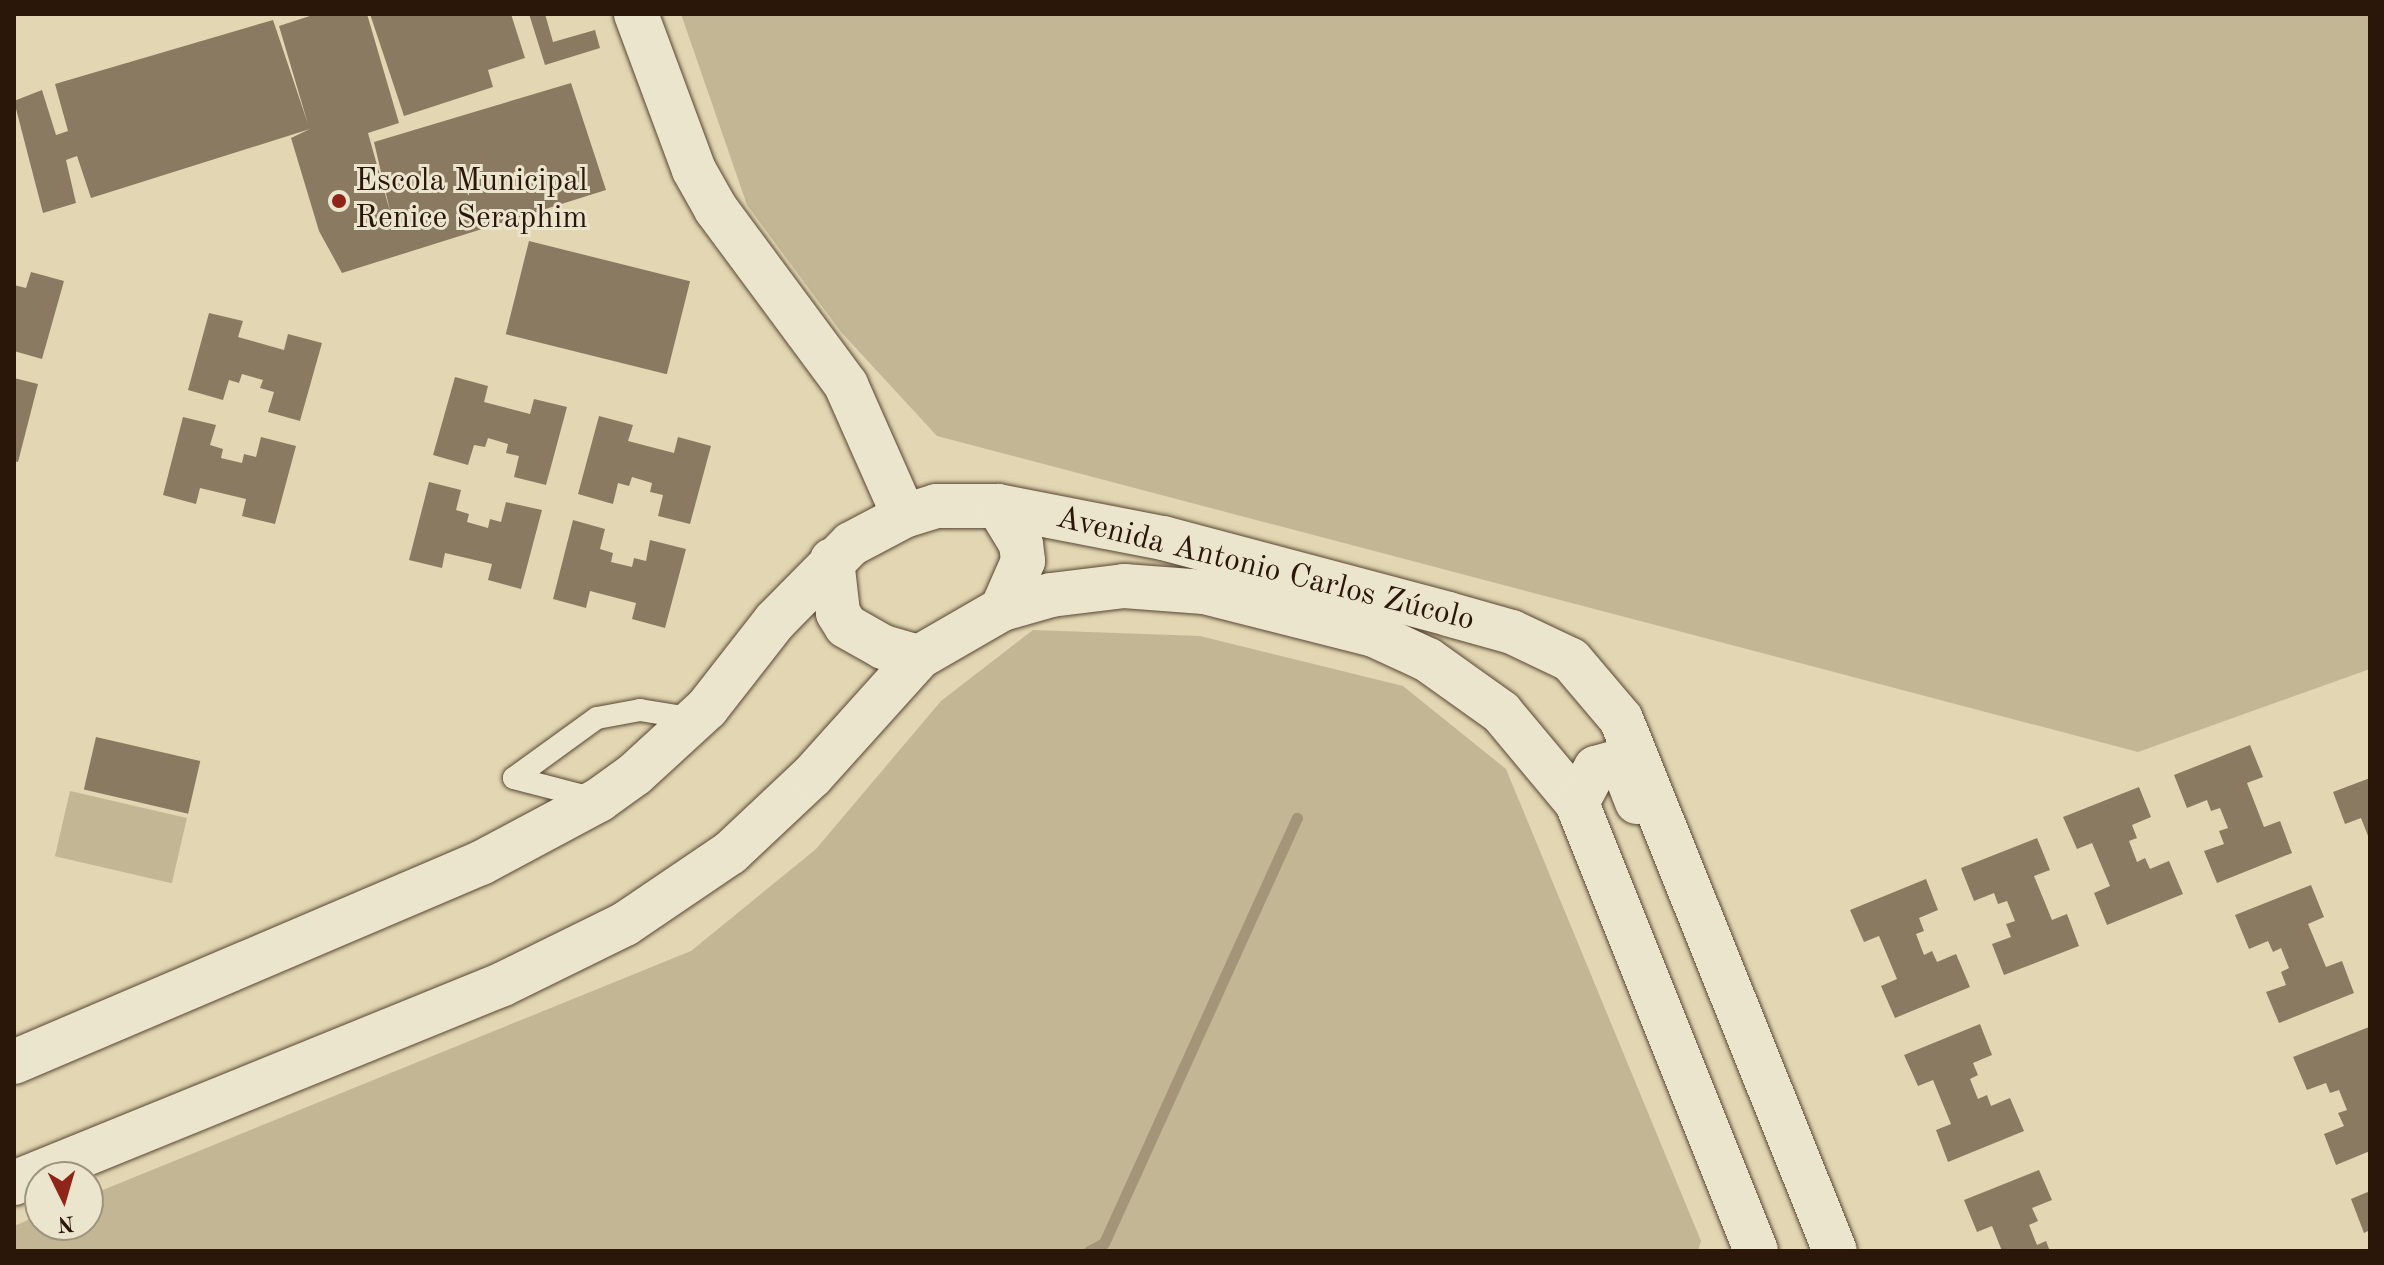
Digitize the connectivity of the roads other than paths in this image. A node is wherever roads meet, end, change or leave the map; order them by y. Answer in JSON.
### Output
{"nodes":[{"id":1,"x":636,"y":14,"type":"edge"},
{"id":2,"x":998,"y":506,"type":"junction"},
{"id":3,"x":904,"y":516,"type":"junction"},
{"id":4,"x":832,"y":560,"type":"junction"},
{"id":5,"x":1002,"y":609,"type":"junction"},
{"id":6,"x":919,"y":657,"type":"junction"},
{"id":7,"x":695,"y":719,"type":"junction"},
{"id":8,"x":599,"y":800,"type":"junction"},
{"id":9,"x":1577,"y":803,"type":"junction"},
{"id":10,"x":1753,"y":1048,"type":"junction"},
{"id":11,"x":14,"y":1062,"type":"edge"},
{"id":12,"x":14,"y":1183,"type":"edge"},
{"id":13,"x":1756,"y":1251,"type":"edge"},
{"id":14,"x":1835,"y":1251,"type":"edge"}],
"edges":[{"from":1,"to":3,"type":"street"},
{"from":2,"to":3,"type":"street"},
{"from":2,"to":5,"type":"street","name":"Avenida Antonio Carlos Zúcolo"},
{"from":2,"to":10,"type":"street","name":"Avenida Antonio Carlos Zúcolo"},
{"from":3,"to":4,"type":"street"},
{"from":4,"to":6,"type":"street"},
{"from":4,"to":7,"type":"street"},
{"from":5,"to":6,"type":"street"},
{"from":5,"to":9,"type":"street","name":"Avenida Antonio Carlos Zúcolo"},
{"from":6,"to":12,"type":"street"},
{"from":7,"to":8,"type":"street"},
{"from":7,"to":8,"type":"lane"},
{"from":8,"to":11,"type":"street"},
{"from":9,"to":10,"type":"street","name":"Avenida Antonio Carlos Zúcolo"},
{"from":9,"to":13,"type":"street","name":"Avenida Antonio Carlos Zúcolo"},
{"from":10,"to":14,"type":"street","name":"Avenida Antonio Carlos Zúcolo"}]}
